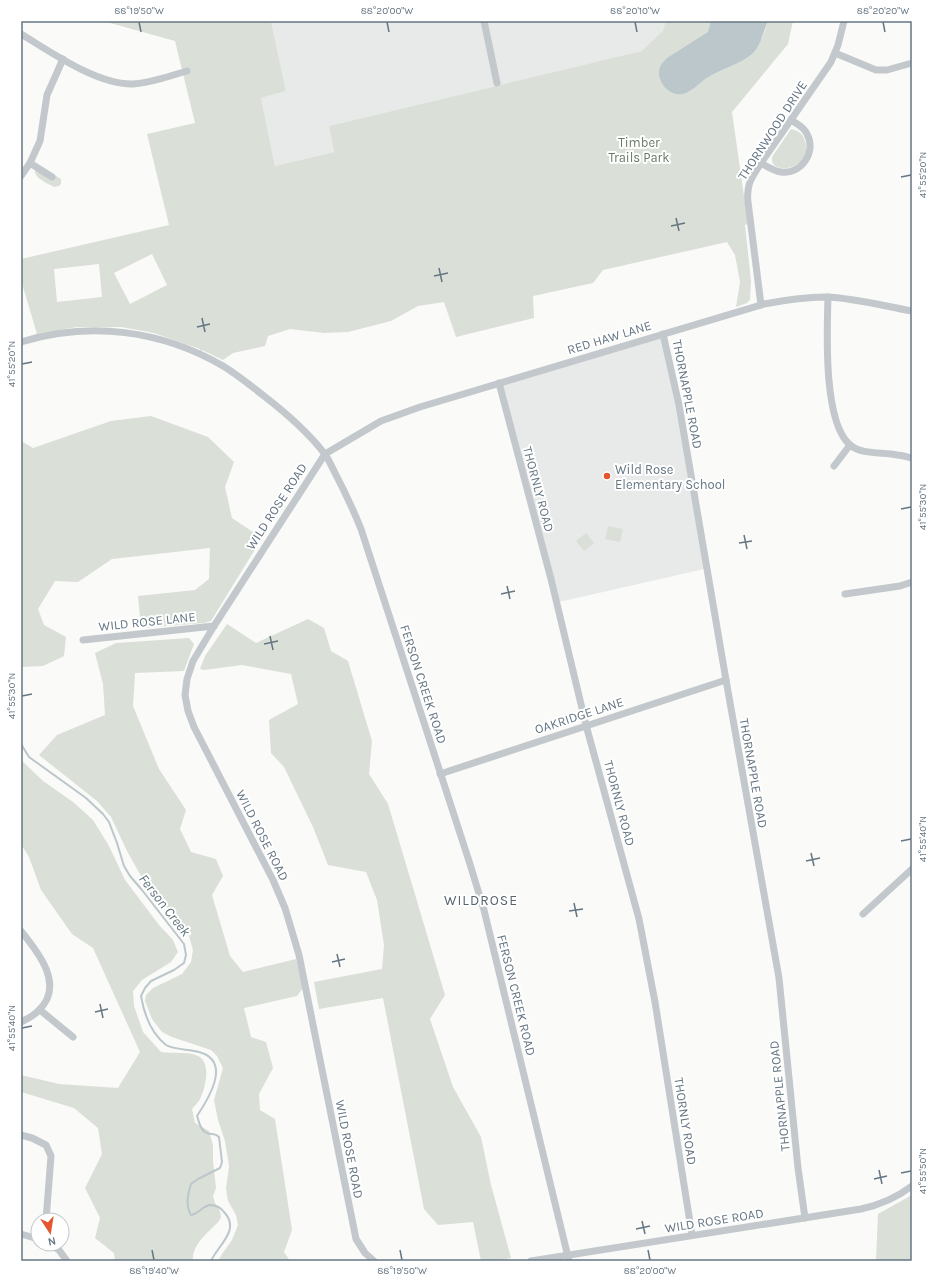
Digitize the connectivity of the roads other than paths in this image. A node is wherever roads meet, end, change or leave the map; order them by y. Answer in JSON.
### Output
{"nodes":[{"id":1,"x":484,"y":21,"type":"edge"},
{"id":2,"x":844,"y":21,"type":"edge"},
{"id":3,"x":21,"y":34,"type":"edge"},
{"id":4,"x":835,"y":53,"type":"junction"},
{"id":5,"x":63,"y":59,"type":"junction"},
{"id":6,"x":912,"y":63,"type":"edge"},
{"id":7,"x":187,"y":71,"type":"dead end"},
{"id":8,"x":497,"y":84,"type":"dead end"},
{"id":9,"x":791,"y":120,"type":"junction"},
{"id":10,"x":30,"y":163,"type":"junction"},
{"id":11,"x":761,"y":163,"type":"junction"},
{"id":12,"x":21,"y":176,"type":"edge"},
{"id":13,"x":52,"y":177,"type":"dead end"},
{"id":14,"x":828,"y":297,"type":"junction"},
{"id":15,"x":761,"y":305,"type":"junction"},
{"id":16,"x":912,"y":311,"type":"edge"},
{"id":17,"x":664,"y":334,"type":"junction"},
{"id":18,"x":21,"y":342,"type":"edge"},
{"id":19,"x":499,"y":383,"type":"junction"},
{"id":20,"x":850,"y":445,"type":"junction"},
{"id":21,"x":325,"y":454,"type":"junction"},
{"id":22,"x":912,"y":458,"type":"edge"},
{"id":23,"x":834,"y":466,"type":"dead end"},
{"id":24,"x":912,"y":582,"type":"edge"},
{"id":25,"x":845,"y":594,"type":"dead end"},
{"id":26,"x":214,"y":626,"type":"junction"},
{"id":27,"x":83,"y":640,"type":"dead end"},
{"id":28,"x":726,"y":680,"type":"junction"},
{"id":29,"x":586,"y":725,"type":"junction"},
{"id":30,"x":440,"y":774,"type":"junction"},
{"id":31,"x":912,"y":869,"type":"edge"},
{"id":32,"x":863,"y":914,"type":"dead end"},
{"id":33,"x":21,"y":931,"type":"edge"},
{"id":34,"x":40,"y":1010,"type":"junction"},
{"id":35,"x":21,"y":1022,"type":"edge"},
{"id":36,"x":73,"y":1037,"type":"dead end"},
{"id":37,"x":21,"y":1134,"type":"edge"},
{"id":38,"x":912,"y":1186,"type":"edge"},
{"id":39,"x":47,"y":1212,"type":"edge"},
{"id":40,"x":805,"y":1218,"type":"junction"},
{"id":41,"x":692,"y":1235,"type":"junction"},
{"id":42,"x":60,"y":1252,"type":"edge"},
{"id":43,"x":568,"y":1258,"type":"edge"},
{"id":44,"x":67,"y":1261,"type":"edge"},
{"id":45,"x":374,"y":1261,"type":"edge"},
{"id":46,"x":531,"y":1261,"type":"edge"}],
"edges":[{"from":1,"to":8,"type":"street"},
{"from":2,"to":4,"type":"street","name":"THORNWOOD DRIVE"},
{"from":3,"to":5,"type":"street"},
{"from":4,"to":6,"type":"street"},
{"from":4,"to":9,"type":"street","name":"THORNWOOD DRIVE"},
{"from":5,"to":7,"type":"street"},
{"from":5,"to":10,"type":"street"},
{"from":9,"to":11,"type":"street","name":"THORNWOOD DRIVE"},
{"from":9,"to":11,"type":"street"},
{"from":10,"to":12,"type":"street"},
{"from":10,"to":13,"type":"street"},
{"from":11,"to":15,"type":"street","name":"THORNWOOD DRIVE"},
{"from":14,"to":15,"type":"street","name":"RED HAW LANE"},
{"from":14,"to":16,"type":"street","name":"RED HAW LANE"},
{"from":14,"to":20,"type":"street"},
{"from":15,"to":17,"type":"street","name":"RED HAW LANE"},
{"from":17,"to":19,"type":"street","name":"RED HAW LANE"},
{"from":17,"to":28,"type":"street","name":"THORNAPPLE ROAD"},
{"from":18,"to":21,"type":"street","name":"FERSON CREEK ROAD"},
{"from":19,"to":21,"type":"street","name":"RED HAW LANE"},
{"from":19,"to":29,"type":"street","name":"THORNLY ROAD"},
{"from":20,"to":22,"type":"street"},
{"from":20,"to":23,"type":"street"},
{"from":21,"to":26,"type":"street","name":"WILD ROSE ROAD"},
{"from":21,"to":30,"type":"street","name":"FERSON CREEK ROAD"},
{"from":24,"to":25,"type":"street"},
{"from":26,"to":27,"type":"street","name":"WILD ROSE LANE"},
{"from":26,"to":45,"type":"street","name":"WILD ROSE ROAD"},
{"from":28,"to":29,"type":"street","name":"OAKRIDGE LANE"},
{"from":28,"to":40,"type":"street","name":"THORNAPPLE ROAD"},
{"from":29,"to":30,"type":"street","name":"OAKRIDGE LANE"},
{"from":29,"to":41,"type":"street","name":"THORNLY ROAD"},
{"from":30,"to":43,"type":"street","name":"FERSON CREEK ROAD"},
{"from":31,"to":32,"type":"street"},
{"from":33,"to":34,"type":"street"},
{"from":34,"to":35,"type":"street"},
{"from":34,"to":36,"type":"street"},
{"from":37,"to":39,"type":"street"},
{"from":38,"to":40,"type":"street","name":"WILD ROSE ROAD"},
{"from":40,"to":41,"type":"street","name":"WILD ROSE ROAD"},
{"from":41,"to":43,"type":"street","name":"WILD ROSE ROAD"},
{"from":42,"to":44,"type":"street"},
{"from":43,"to":46,"type":"street","name":"WILD ROSE ROAD"}]}
